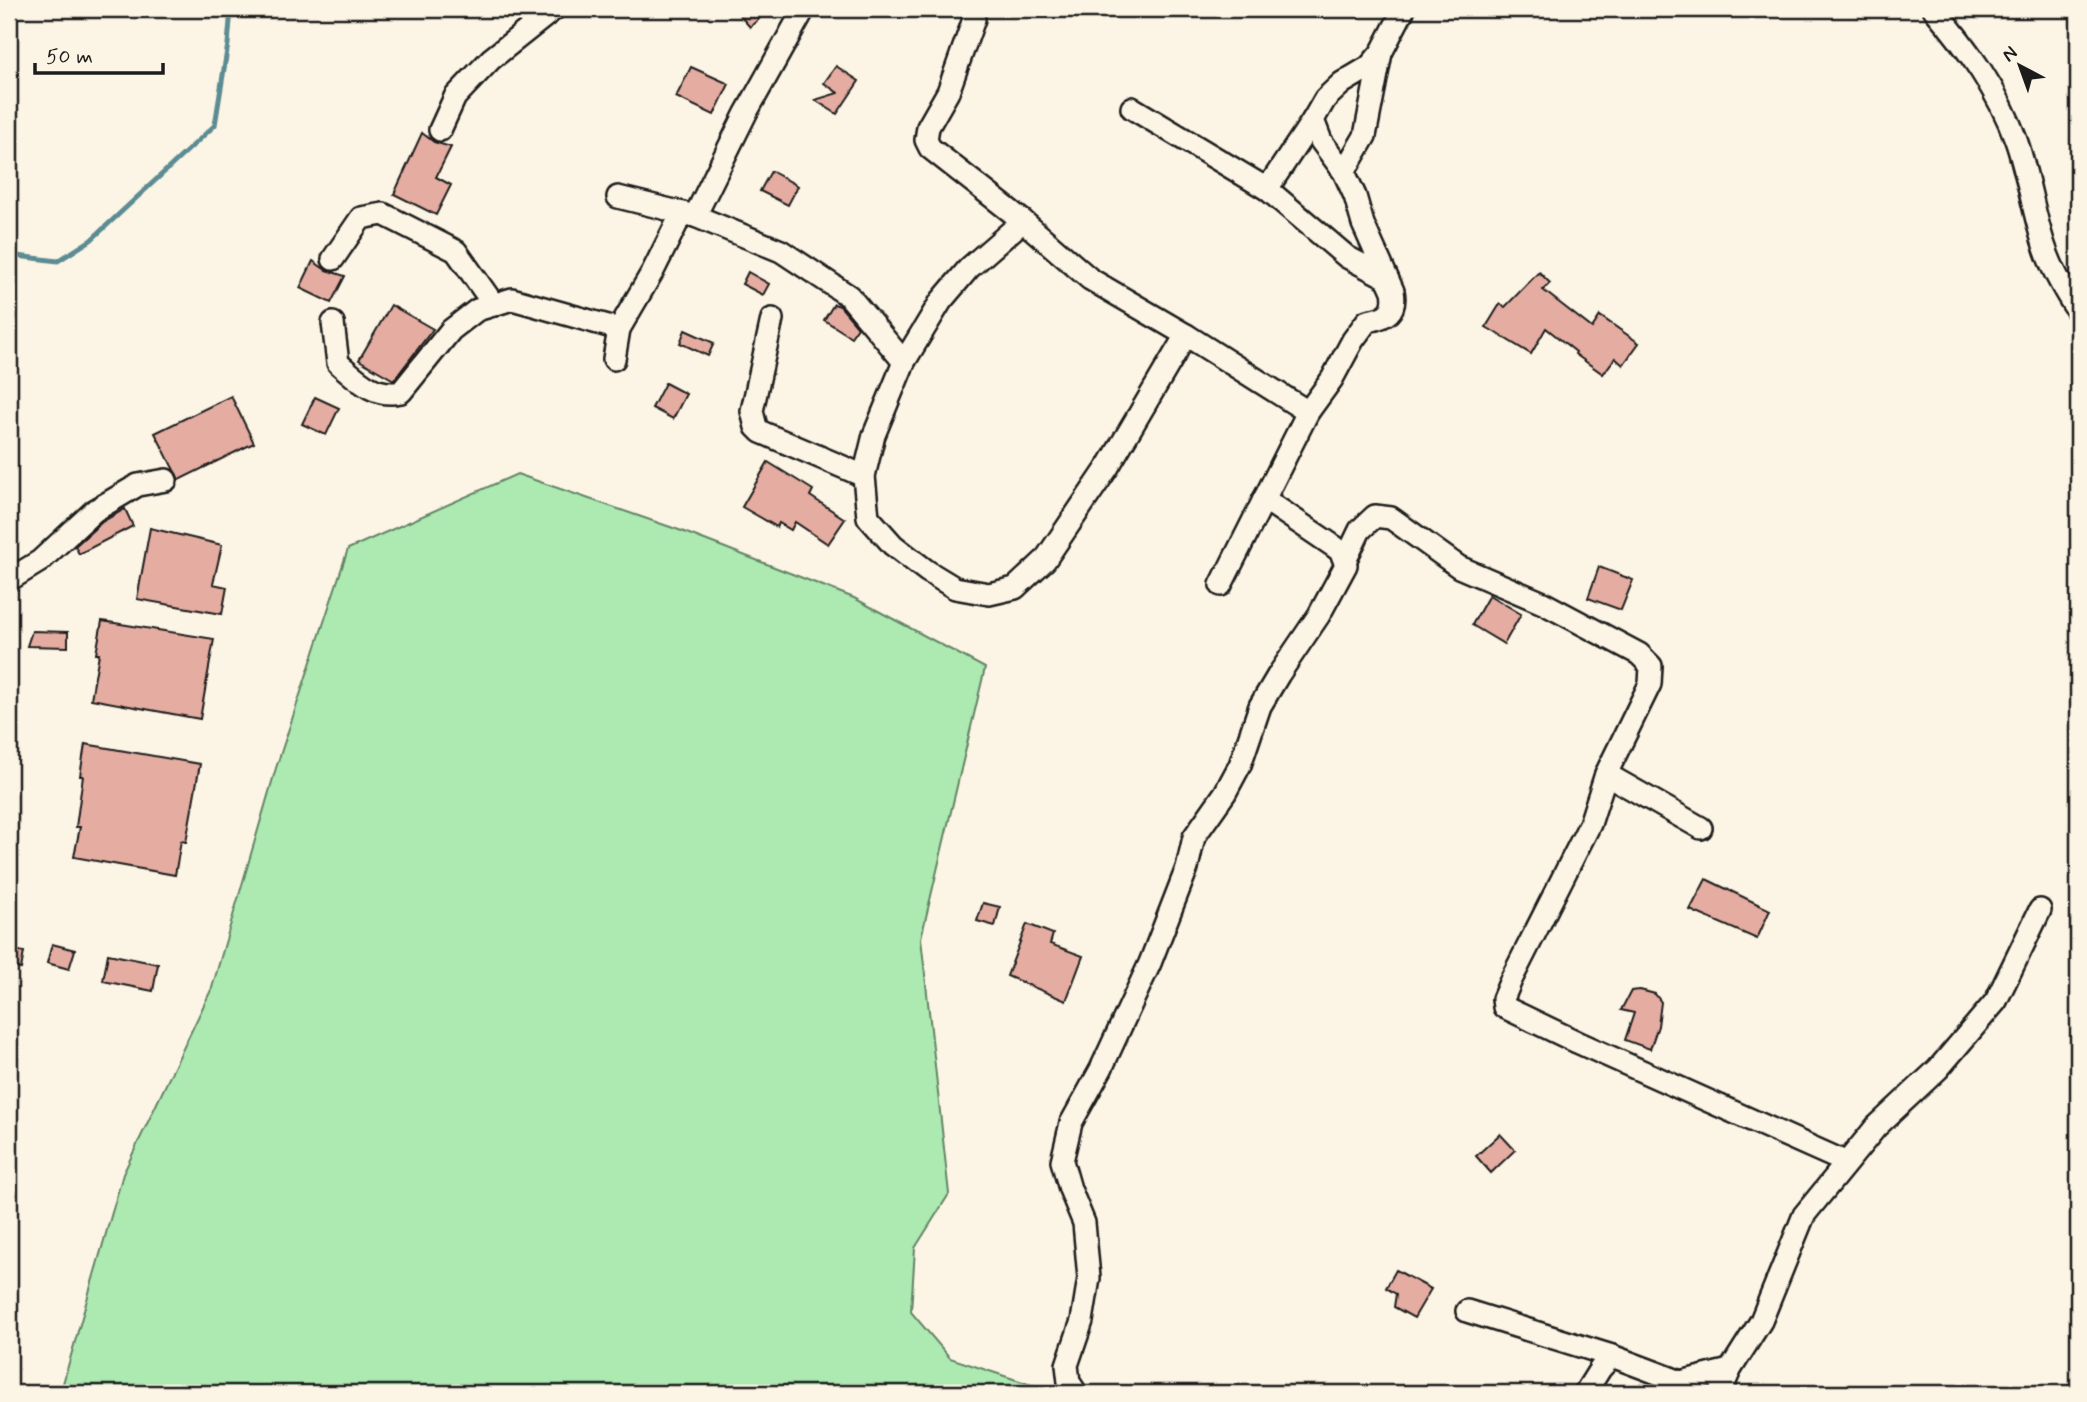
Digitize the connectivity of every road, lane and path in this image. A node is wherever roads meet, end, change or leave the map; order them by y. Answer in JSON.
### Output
{"nodes":[{"id":1,"x":554,"y":9,"type":"edge"},
{"id":2,"x":804,"y":9,"type":"edge"},
{"id":3,"x":972,"y":9,"type":"edge"},
{"id":4,"x":1405,"y":9,"type":"edge"},
{"id":5,"x":1934,"y":9,"type":"edge"},
{"id":6,"x":1381,"y":53,"type":"junction"},
{"id":7,"x":1132,"y":108,"type":"dead end"},
{"id":8,"x":1313,"y":120,"type":"junction"},
{"id":9,"x":440,"y":130,"type":"dead end"},
{"id":10,"x":1344,"y":172,"type":"junction"},
{"id":11,"x":1267,"y":188,"type":"junction"},
{"id":12,"x":1355,"y":196,"type":"junction"},
{"id":13,"x":618,"y":197,"type":"dead end"},
{"id":14,"x":688,"y":215,"type":"junction"},
{"id":15,"x":1023,"y":221,"type":"junction"},
{"id":16,"x":1347,"y":257,"type":"junction"},
{"id":17,"x":333,"y":259,"type":"dead end"},
{"id":18,"x":1387,"y":278,"type":"junction"},
{"id":19,"x":495,"y":305,"type":"junction"},
{"id":20,"x":2078,"y":312,"type":"edge"},
{"id":21,"x":772,"y":319,"type":"dead end"},
{"id":22,"x":333,"y":323,"type":"dead end"},
{"id":23,"x":619,"y":329,"type":"junction"},
{"id":24,"x":1186,"y":335,"type":"junction"},
{"id":25,"x":614,"y":359,"type":"dead end"},
{"id":26,"x":904,"y":362,"type":"junction"},
{"id":27,"x":1308,"y":412,"type":"junction"},
{"id":28,"x":864,"y":476,"type":"junction"},
{"id":29,"x":166,"y":480,"type":"dead end"},
{"id":30,"x":1264,"y":499,"type":"junction"},
{"id":31,"x":1346,"y":559,"type":"junction"},
{"id":32,"x":9,"y":580,"type":"edge"},
{"id":33,"x":1220,"y":585,"type":"dead end"},
{"id":34,"x":1606,"y":774,"type":"junction"},
{"id":35,"x":1701,"y":828,"type":"dead end"},
{"id":36,"x":2040,"y":910,"type":"dead end"},
{"id":37,"x":1845,"y":1162,"type":"junction"},
{"id":38,"x":1467,"y":1311,"type":"dead end"},
{"id":39,"x":1612,"y":1356,"type":"junction"},
{"id":40,"x":1730,"y":1370,"type":"junction"},
{"id":41,"x":1076,"y":1393,"type":"edge"},
{"id":42,"x":1586,"y":1393,"type":"edge"},
{"id":43,"x":1720,"y":1393,"type":"edge"}],
"edges":[{"from":1,"to":9,"type":"street"},
{"from":2,"to":14,"type":"street"},
{"from":3,"to":15,"type":"street"},
{"from":4,"to":6,"type":"street"},
{"from":5,"to":20,"type":"street"},
{"from":6,"to":8,"type":"street"},
{"from":6,"to":10,"type":"street"},
{"from":7,"to":11,"type":"street"},
{"from":8,"to":10,"type":"street"},
{"from":8,"to":11,"type":"street"},
{"from":10,"to":12,"type":"street"},
{"from":11,"to":16,"type":"street"},
{"from":12,"to":16,"type":"street"},
{"from":12,"to":18,"type":"street"},
{"from":13,"to":14,"type":"street"},
{"from":14,"to":23,"type":"street"},
{"from":14,"to":26,"type":"street"},
{"from":15,"to":24,"type":"street"},
{"from":15,"to":26,"type":"street"},
{"from":16,"to":18,"type":"street"},
{"from":17,"to":19,"type":"street"},
{"from":18,"to":27,"type":"street"},
{"from":19,"to":22,"type":"street"},
{"from":19,"to":23,"type":"street"},
{"from":21,"to":28,"type":"street"},
{"from":23,"to":25,"type":"street"},
{"from":24,"to":27,"type":"street"},
{"from":24,"to":28,"type":"street"},
{"from":26,"to":28,"type":"street"},
{"from":27,"to":30,"type":"street"},
{"from":29,"to":32,"type":"street"},
{"from":30,"to":31,"type":"street"},
{"from":30,"to":33,"type":"street"},
{"from":31,"to":34,"type":"street"},
{"from":31,"to":41,"type":"street"},
{"from":34,"to":35,"type":"street"},
{"from":34,"to":37,"type":"street"},
{"from":36,"to":37,"type":"street"},
{"from":37,"to":40,"type":"street"},
{"from":38,"to":39,"type":"street"},
{"from":39,"to":40,"type":"street"},
{"from":39,"to":42,"type":"street"},
{"from":40,"to":43,"type":"street"}]}
